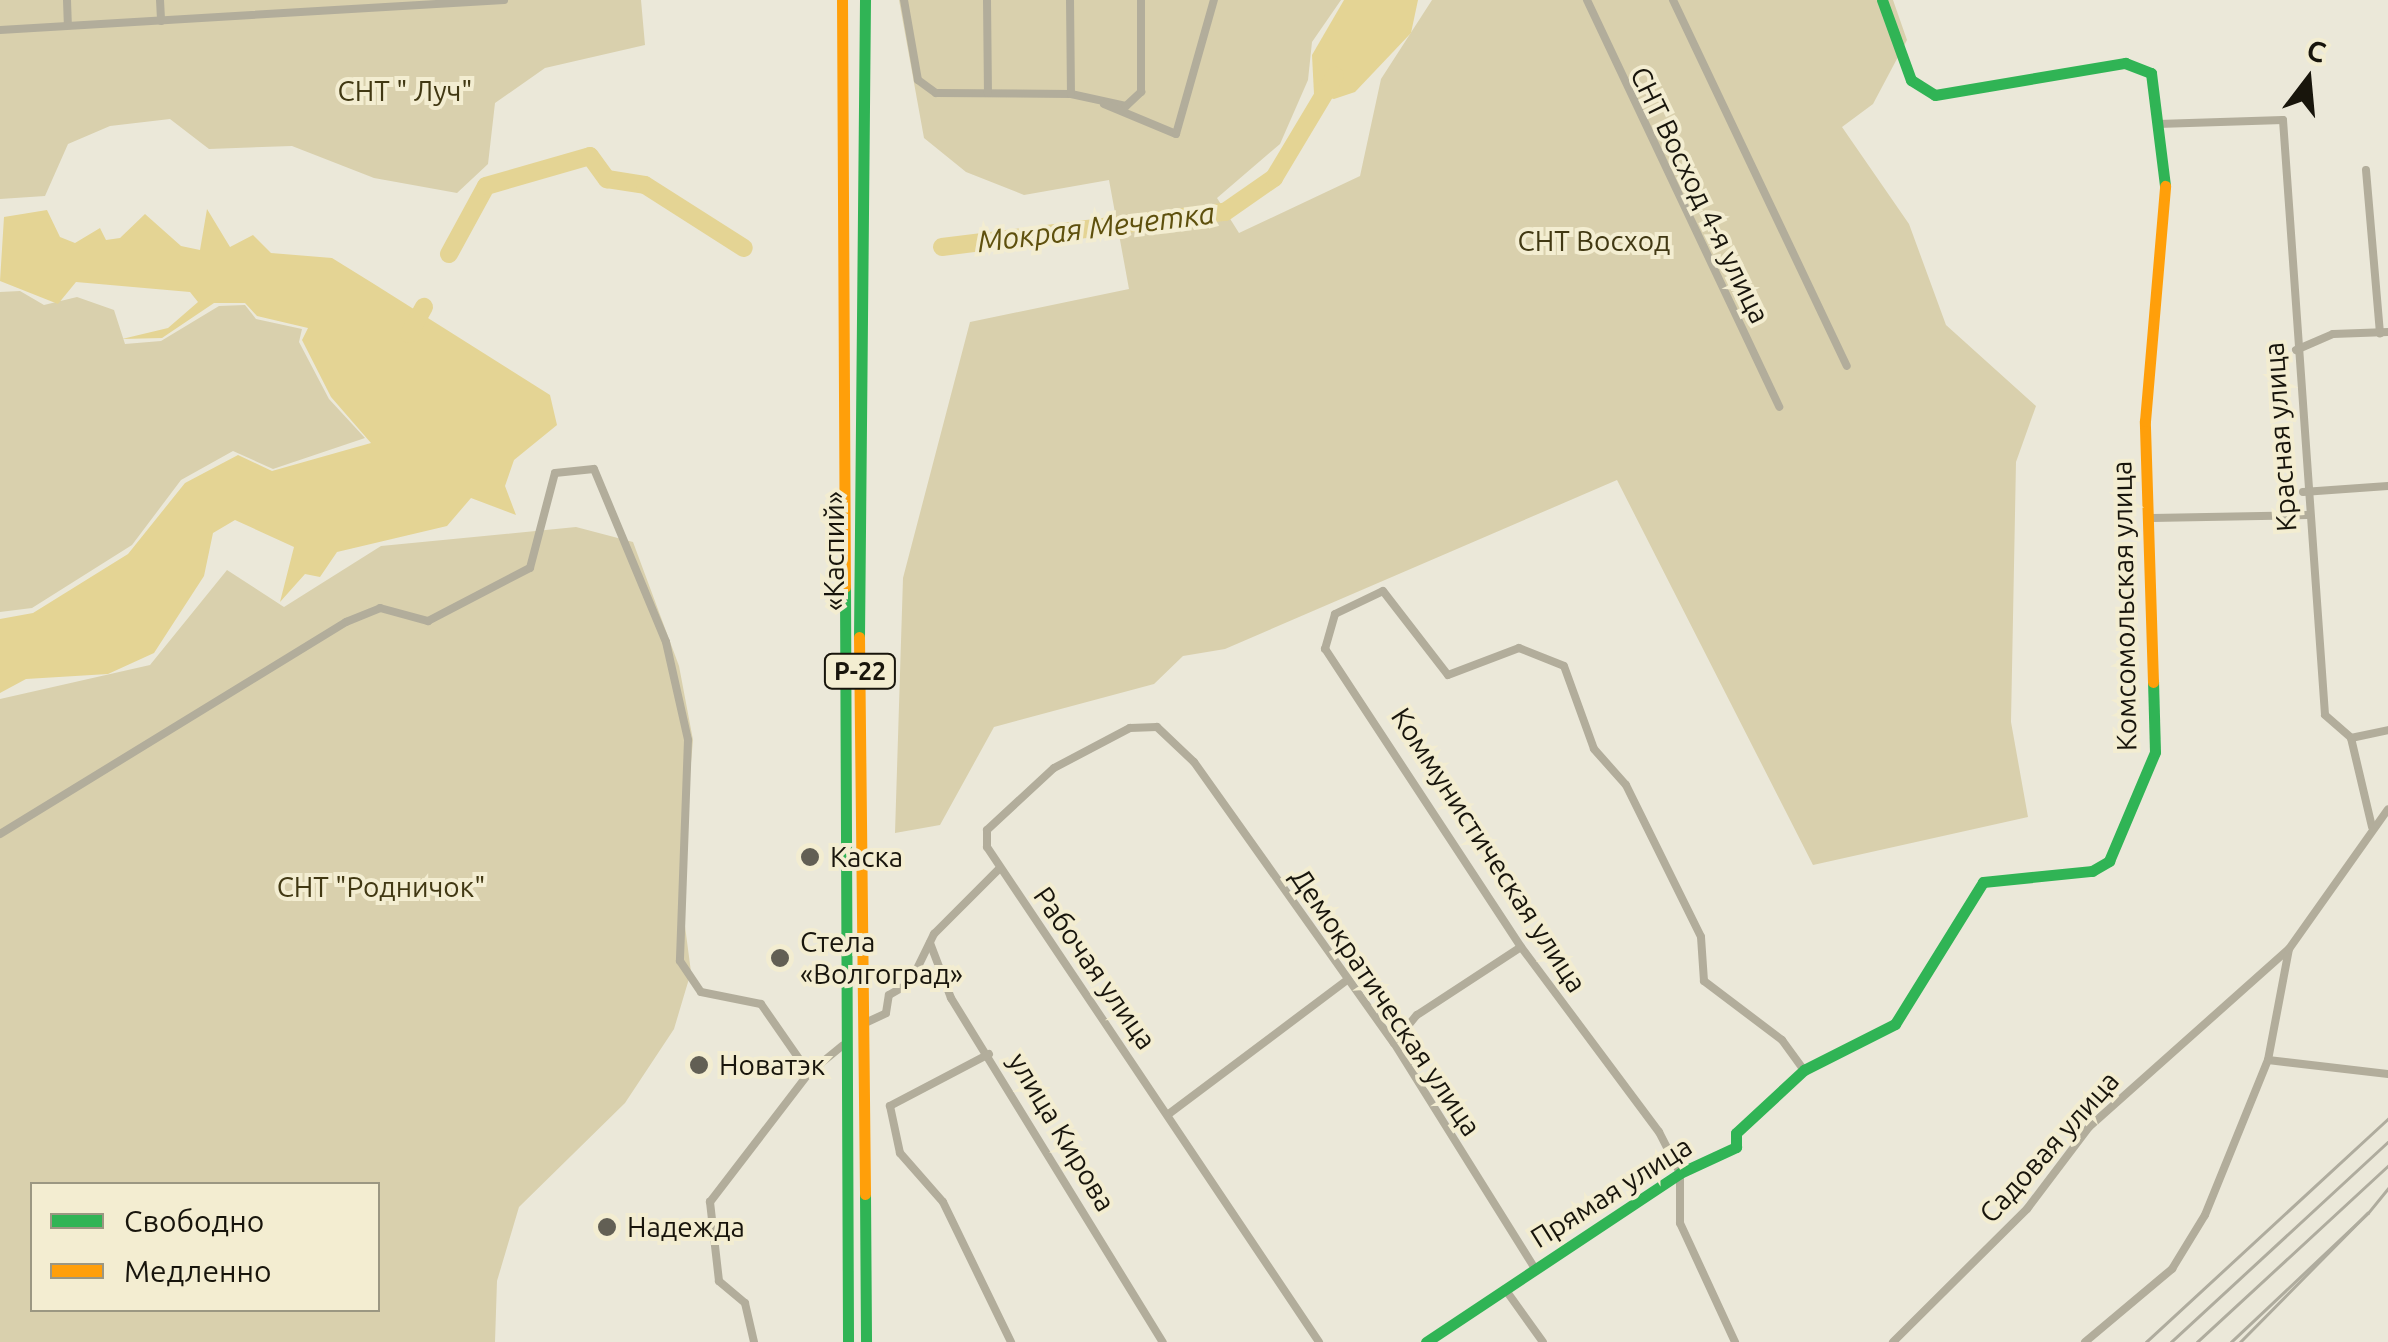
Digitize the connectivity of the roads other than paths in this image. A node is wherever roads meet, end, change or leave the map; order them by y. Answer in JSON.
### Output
{"nodes":[{"id":1,"x":67,"y":0,"type":"edge"},
{"id":2,"x":160,"y":0,"type":"edge"},
{"id":3,"x":291,"y":0,"type":"edge"},
{"id":4,"x":504,"y":0,"type":"edge"},
{"id":5,"x":842,"y":0,"type":"edge"},
{"id":6,"x":864,"y":0,"type":"edge"},
{"id":7,"x":904,"y":0,"type":"edge"},
{"id":8,"x":987,"y":0,"type":"edge"},
{"id":9,"x":1070,"y":0,"type":"edge"},
{"id":10,"x":1141,"y":0,"type":"edge"},
{"id":11,"x":1214,"y":0,"type":"edge"},
{"id":12,"x":1586,"y":0,"type":"edge"},
{"id":13,"x":1673,"y":0,"type":"edge"},
{"id":14,"x":1882,"y":0,"type":"edge"},
{"id":15,"x":390,"y":3,"type":"edge"},
{"id":16,"x":291,"y":12,"type":"junction"},
{"id":17,"x":161,"y":21,"type":"junction"},
{"id":18,"x":68,"y":25,"type":"junction"},
{"id":19,"x":0,"y":30,"type":"edge"},
{"id":20,"x":988,"y":93,"type":"junction"},
{"id":21,"x":1071,"y":94,"type":"junction"},
{"id":22,"x":1104,"y":104,"type":"junction"},
{"id":23,"x":2158,"y":124,"type":"junction"},
{"id":24,"x":2366,"y":170,"type":"dead end"},
{"id":25,"x":2384,"y":333,"type":"edge"},
{"id":26,"x":2296,"y":350,"type":"junction"},
{"id":27,"x":1847,"y":366,"type":"dead end"},
{"id":28,"x":1779,"y":407,"type":"dead end"},
{"id":29,"x":2388,"y":486,"type":"edge"},
{"id":30,"x":2303,"y":492,"type":"junction"},
{"id":31,"x":2307,"y":515,"type":"junction"},
{"id":32,"x":2152,"y":518,"type":"junction"},
{"id":33,"x":2388,"y":730,"type":"edge"},
{"id":34,"x":2351,"y":738,"type":"junction"},
{"id":35,"x":1194,"y":762,"type":"joint"},
{"id":36,"x":2388,"y":809,"type":"edge"},
{"id":37,"x":2372,"y":828,"type":"junction"},
{"id":38,"x":0,"y":834,"type":"edge"},
{"id":39,"x":999,"y":869,"type":"junction"},
{"id":40,"x":930,"y":944,"type":"junction"},
{"id":41,"x":1521,"y":947,"type":"junction"},
{"id":42,"x":2289,"y":949,"type":"junction"},
{"id":43,"x":1346,"y":980,"type":"junction"},
{"id":44,"x":861,"y":1024,"type":"junction"},
{"id":45,"x":1394,"y":1043,"type":"junction"},
{"id":46,"x":838,"y":1045,"type":"junction"},
{"id":47,"x":988,"y":1054,"type":"junction"},
{"id":48,"x":2268,"y":1060,"type":"junction"},
{"id":49,"x":1804,"y":1070,"type":"junction"},
{"id":50,"x":809,"y":1073,"type":"junction"},
{"id":51,"x":2388,"y":1074,"type":"edge"},
{"id":52,"x":1170,"y":1114,"type":"junction"},
{"id":53,"x":1680,"y":1173,"type":"junction"},
{"id":54,"x":1536,"y":1270,"type":"junction"},
{"id":55,"x":1504,"y":1288,"type":"junction"},
{"id":56,"x":754,"y":1342,"type":"edge"},
{"id":57,"x":848,"y":1342,"type":"edge"},
{"id":58,"x":866,"y":1342,"type":"edge"},
{"id":59,"x":1011,"y":1342,"type":"edge"},
{"id":60,"x":1163,"y":1342,"type":"edge"},
{"id":61,"x":1319,"y":1342,"type":"edge"},
{"id":62,"x":1426,"y":1342,"type":"edge"},
{"id":63,"x":1543,"y":1342,"type":"edge"},
{"id":64,"x":1735,"y":1342,"type":"edge"},
{"id":65,"x":1893,"y":1342,"type":"edge"},
{"id":66,"x":2085,"y":1342,"type":"edge"}],
"edges":[{"from":1,"to":18,"type":"street"},
{"from":2,"to":17,"type":"street"},
{"from":3,"to":16,"type":"street"},
{"from":4,"to":15,"type":"street"},
{"from":5,"to":46,"type":"main road","name":"«Каспий»","number":"Р-22"},
{"from":6,"to":44,"type":"main road","name":"«Каспий»","number":"Р-22"},
{"from":7,"to":20,"type":"street"},
{"from":8,"to":20,"type":"street"},
{"from":9,"to":21,"type":"street"},
{"from":10,"to":22,"type":"street"},
{"from":11,"to":22,"type":"street"},
{"from":12,"to":28,"type":"street","name":"СНТ Восход 4-я улица"},
{"from":13,"to":27,"type":"street","name":"СНТ Восход 4-я улица"},
{"from":14,"to":23,"type":"main road","name":"Комсомольская улица"},
{"from":15,"to":16,"type":"street"},
{"from":16,"to":17,"type":"street"},
{"from":17,"to":18,"type":"street"},
{"from":18,"to":19,"type":"street"},
{"from":20,"to":21,"type":"street"},
{"from":21,"to":22,"type":"street"},
{"from":23,"to":26,"type":"street","name":"Красная улица"},
{"from":23,"to":32,"type":"main road","name":"Комсомольская улица"},
{"from":24,"to":25,"type":"street"},
{"from":25,"to":26,"type":"street"},
{"from":26,"to":30,"type":"street","name":"Красная улица"},
{"from":29,"to":30,"type":"street"},
{"from":30,"to":31,"type":"street","name":"Красная улица"},
{"from":31,"to":32,"type":"street"},
{"from":31,"to":34,"type":"street","name":"Красная улица"},
{"from":32,"to":49,"type":"main road","name":"Комсомольская улица"},
{"from":33,"to":34,"type":"street"},
{"from":34,"to":37,"type":"street","name":"Красная улица"},
{"from":35,"to":39,"type":"street","name":"Рабочая улица"},
{"from":35,"to":43,"type":"street","name":"Демократическая улица"},
{"from":36,"to":37,"type":"street"},
{"from":37,"to":42,"type":"street"},
{"from":38,"to":50,"type":"street"},
{"from":39,"to":40,"type":"street"},
{"from":39,"to":52,"type":"street","name":"Рабочая улица"},
{"from":40,"to":44,"type":"street"},
{"from":40,"to":47,"type":"street","name":"улица Кирова"},
{"from":41,"to":45,"type":"street"},
{"from":41,"to":49,"type":"street","name":"Коммунистическая улица"},
{"from":41,"to":53,"type":"street","name":"Коммунистическая улица"},
{"from":42,"to":48,"type":"street"},
{"from":42,"to":65,"type":"street","name":"Садовая улица"},
{"from":43,"to":45,"type":"street","name":"Демократическая улица"},
{"from":43,"to":52,"type":"street"},
{"from":44,"to":58,"type":"main road","name":"«Каспий»","number":"Р-22"},
{"from":45,"to":54,"type":"street","name":"Демократическая улица"},
{"from":46,"to":50,"type":"street"},
{"from":46,"to":57,"type":"main road","name":"«Каспий»","number":"Р-22"},
{"from":47,"to":59,"type":"street"},
{"from":47,"to":60,"type":"street","name":"улица Кирова"},
{"from":48,"to":51,"type":"street"},
{"from":48,"to":66,"type":"street"},
{"from":49,"to":53,"type":"main road","name":"Прямая улица"},
{"from":50,"to":56,"type":"street"},
{"from":52,"to":61,"type":"street","name":"Рабочая улица"},
{"from":53,"to":54,"type":"main road","name":"Прямая улица"},
{"from":53,"to":64,"type":"street"},
{"from":54,"to":55,"type":"main road","name":"Прямая улица"},
{"from":55,"to":62,"type":"main road","name":"Прямая улица"},
{"from":55,"to":63,"type":"street"}]}
